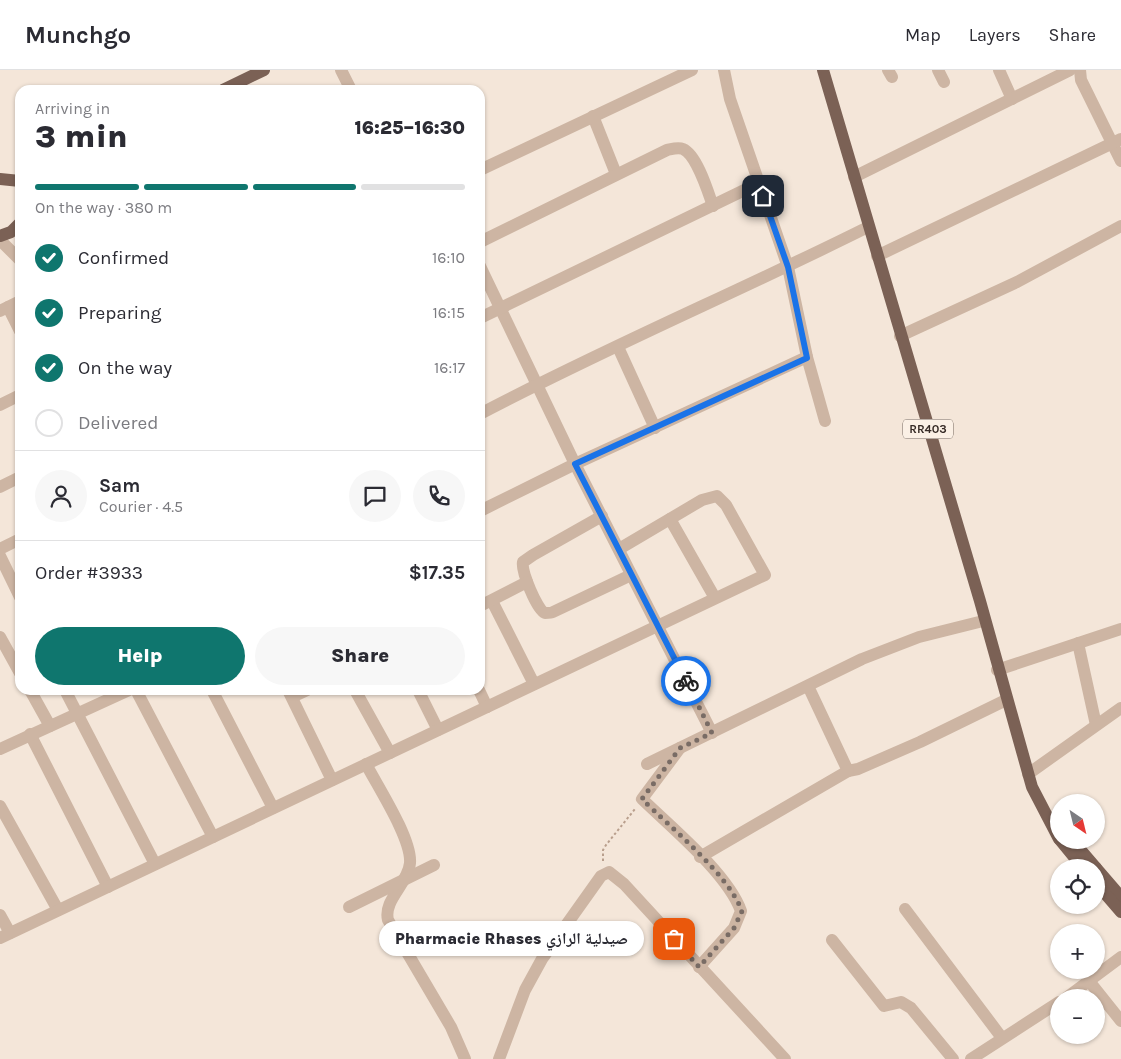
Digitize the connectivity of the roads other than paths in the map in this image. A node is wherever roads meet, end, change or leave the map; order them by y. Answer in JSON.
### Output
{"nodes":[{"id":1,"x":264,"y":70,"type":"edge"},
{"id":2,"x":341,"y":70,"type":"edge"},
{"id":3,"x":692,"y":70,"type":"edge"},
{"id":4,"x":724,"y":70,"type":"edge"},
{"id":5,"x":823,"y":70,"type":"edge"},
{"id":6,"x":938,"y":70,"type":"edge"},
{"id":7,"x":999,"y":70,"type":"edge"},
{"id":8,"x":1070,"y":70,"type":"edge"},
{"id":9,"x":1080,"y":75,"type":"edge"},
{"id":10,"x":944,"y":82,"type":"dead end"},
{"id":11,"x":233,"y":85,"type":"edge"},
{"id":12,"x":348,"y":85,"type":"edge"},
{"id":13,"x":1012,"y":99,"type":"junction"},
{"id":14,"x":593,"y":116,"type":"junction"},
{"id":15,"x":1116,"y":141,"type":"edge"},
{"id":16,"x":1121,"y":161,"type":"edge"},
{"id":17,"x":485,"y":168,"type":"edge"},
{"id":18,"x":616,"y":174,"type":"junction"},
{"id":19,"x":854,"y":177,"type":"junction"},
{"id":20,"x":759,"y":183,"type":"junction"},
{"id":21,"x":713,"y":206,"type":"junction"},
{"id":22,"x":1121,"y":226,"type":"edge"},
{"id":23,"x":868,"y":227,"type":"junction"},
{"id":24,"x":15,"y":228,"type":"edge"},
{"id":25,"x":0,"y":236,"type":"edge"},
{"id":26,"x":0,"y":240,"type":"edge"},
{"id":27,"x":485,"y":240,"type":"edge"},
{"id":28,"x":15,"y":255,"type":"edge"},
{"id":29,"x":877,"y":256,"type":"junction"},
{"id":30,"x":788,"y":267,"type":"junction"},
{"id":31,"x":485,"y":275,"type":"edge"},
{"id":32,"x":9,"y":306,"type":"edge"},
{"id":33,"x":502,"y":307,"type":"junction"},
{"id":34,"x":485,"y":316,"type":"edge"},
{"id":35,"x":15,"y":320,"type":"edge"},
{"id":36,"x":900,"y":336,"type":"junction"},
{"id":37,"x":618,"y":346,"type":"junction"},
{"id":38,"x":807,"y":358,"type":"junction"},
{"id":39,"x":538,"y":384,"type":"junction"},
{"id":40,"x":15,"y":397,"type":"edge"},
{"id":41,"x":0,"y":404,"type":"edge"},
{"id":42,"x":485,"y":411,"type":"edge"},
{"id":43,"x":825,"y":421,"type":"dead end"},
{"id":44,"x":655,"y":428,"type":"junction"},
{"id":45,"x":575,"y":464,"type":"junction"},
{"id":46,"x":15,"y":480,"type":"edge"},
{"id":47,"x":0,"y":487,"type":"edge"},
{"id":48,"x":485,"y":509,"type":"edge"},
{"id":49,"x":602,"y":516,"type":"junction"},
{"id":50,"x":670,"y":520,"type":"junction"},
{"id":51,"x":15,"y":542,"type":"edge"},
{"id":52,"x":0,"y":549,"type":"edge"},
{"id":53,"x":619,"y":549,"type":"junction"},
{"id":54,"x":0,"y":556,"type":"edge"},
{"id":55,"x":632,"y":575,"type":"junction"},
{"id":56,"x":527,"y":582,"type":"junction"},
{"id":57,"x":15,"y":587,"type":"edge"},
{"id":58,"x":715,"y":598,"type":"junction"},
{"id":59,"x":486,"y":604,"type":"edge"},
{"id":60,"x":983,"y":621,"type":"junction"},
{"id":61,"x":657,"y":626,"type":"junction"},
{"id":62,"x":1121,"y":629,"type":"edge"},
{"id":63,"x":0,"y":637,"type":"edge"},
{"id":64,"x":1078,"y":643,"type":"junction"},
{"id":65,"x":15,"y":664,"type":"edge"},
{"id":66,"x":998,"y":670,"type":"junction"},
{"id":67,"x":534,"y":684,"type":"junction"},
{"id":68,"x":808,"y":686,"type":"junction"},
{"id":69,"x":33,"y":695,"type":"edge"},
{"id":70,"x":68,"y":695,"type":"edge"},
{"id":71,"x":118,"y":695,"type":"edge"},
{"id":72,"x":139,"y":695,"type":"edge"},
{"id":73,"x":215,"y":695,"type":"edge"},
{"id":74,"x":290,"y":695,"type":"edge"},
{"id":75,"x":357,"y":695,"type":"edge"},
{"id":76,"x":420,"y":695,"type":"edge"},
{"id":77,"x":482,"y":695,"type":"edge"},
{"id":78,"x":1006,"y":700,"type":"junction"},
{"id":79,"x":487,"y":706,"type":"junction"},
{"id":80,"x":1121,"y":709,"type":"edge"},
{"id":81,"x":77,"y":714,"type":"junction"},
{"id":82,"x":1096,"y":725,"type":"junction"},
{"id":83,"x":50,"y":726,"type":"junction"},
{"id":84,"x":438,"y":730,"type":"junction"},
{"id":85,"x":712,"y":733,"type":"junction"},
{"id":86,"x":30,"y":734,"type":"junction"},
{"id":87,"x":1,"y":747,"type":"edge"},
{"id":88,"x":680,"y":748,"type":"junction"},
{"id":89,"x":390,"y":753,"type":"junction"},
{"id":90,"x":366,"y":764,"type":"junction"},
{"id":91,"x":648,"y":764,"type":"dead end"},
{"id":92,"x":848,"y":771,"type":"junction"},
{"id":93,"x":1028,"y":774,"type":"junction"},
{"id":94,"x":332,"y":780,"type":"junction"},
{"id":95,"x":1032,"y":787,"type":"junction"},
{"id":96,"x":0,"y":806,"type":"edge"},
{"id":97,"x":273,"y":808,"type":"junction"},
{"id":98,"x":1050,"y":812,"type":"edge"},
{"id":99,"x":1050,"y":822,"type":"edge"},
{"id":100,"x":213,"y":837,"type":"junction"},
{"id":101,"x":1067,"y":849,"type":"edge"},
{"id":102,"x":1080,"y":849,"type":"edge"},
{"id":103,"x":700,"y":857,"type":"junction"},
{"id":104,"x":1076,"y":859,"type":"edge"},
{"id":105,"x":1088,"y":859,"type":"edge"},
{"id":106,"x":155,"y":864,"type":"junction"},
{"id":107,"x":434,"y":865,"type":"dead end"},
{"id":108,"x":1105,"y":878,"type":"edge"},
{"id":109,"x":404,"y":880,"type":"junction"},
{"id":110,"x":108,"y":887,"type":"junction"},
{"id":111,"x":1105,"y":893,"type":"edge"},
{"id":112,"x":1121,"y":897,"type":"edge"},
{"id":113,"x":348,"y":907,"type":"dead end"},
{"id":114,"x":905,"y":909,"type":"dead end"},
{"id":115,"x":58,"y":910,"type":"junction"},
{"id":116,"x":1121,"y":912,"type":"edge"},
{"id":117,"x":0,"y":915,"type":"edge"},
{"id":118,"x":5,"y":935,"type":"edge"},
{"id":119,"x":832,"y":940,"type":"dead end"},
{"id":120,"x":1121,"y":957,"type":"edge"},
{"id":121,"x":699,"y":967,"type":"junction"},
{"id":122,"x":1089,"y":981,"type":"junction"},
{"id":123,"x":1078,"y":989,"type":"edge"},
{"id":124,"x":1050,"y":1008,"type":"edge"},
{"id":125,"x":1121,"y":1021,"type":"edge"},
{"id":126,"x":1002,"y":1038,"type":"junction"},
{"id":127,"x":465,"y":1059,"type":"edge"},
{"id":128,"x":499,"y":1059,"type":"edge"},
{"id":129,"x":786,"y":1059,"type":"edge"},
{"id":130,"x":953,"y":1059,"type":"edge"},
{"id":131,"x":971,"y":1059,"type":"edge"}],
"edges":[{"from":1,"to":11,"type":"main road"},
{"from":2,"to":12,"type":"street"},
{"from":3,"to":14,"type":"street"},
{"from":4,"to":20,"type":"street"},
{"from":5,"to":19,"type":"main road","number":"RR403"},
{"from":6,"to":10,"type":"street"},
{"from":7,"to":13,"type":"street"},
{"from":8,"to":9,"type":"street"},
{"from":8,"to":13,"type":"street"},
{"from":9,"to":15,"type":"street"},
{"from":13,"to":19,"type":"street"},
{"from":14,"to":17,"type":"street"},
{"from":14,"to":18,"type":"street"},
{"from":15,"to":16,"type":"street"},
{"from":15,"to":29,"type":"street"},
{"from":18,"to":21,"type":"street"},
{"from":18,"to":27,"type":"street"},
{"from":19,"to":23,"type":"main road","number":"RR403"},
{"from":20,"to":21,"type":"street"},
{"from":20,"to":30,"type":"street"},
{"from":21,"to":33,"type":"street"},
{"from":22,"to":36,"type":"street"},
{"from":23,"to":29,"type":"main road","number":"RR403"},
{"from":23,"to":30,"type":"street"},
{"from":24,"to":25,"type":"main road"},
{"from":26,"to":28,"type":"street"},
{"from":29,"to":36,"type":"main road","number":"RR403"},
{"from":30,"to":37,"type":"street"},
{"from":30,"to":38,"type":"street"},
{"from":31,"to":33,"type":"street"},
{"from":32,"to":35,"type":"street"},
{"from":33,"to":34,"type":"street"},
{"from":33,"to":39,"type":"street"},
{"from":36,"to":60,"type":"main road","number":"RR403"},
{"from":37,"to":39,"type":"street"},
{"from":37,"to":44,"type":"street"},
{"from":38,"to":43,"type":"street"},
{"from":38,"to":44,"type":"street"},
{"from":39,"to":42,"type":"street"},
{"from":39,"to":45,"type":"street"},
{"from":40,"to":41,"type":"street"},
{"from":44,"to":45,"type":"street"},
{"from":45,"to":48,"type":"street"},
{"from":45,"to":49,"type":"street"},
{"from":46,"to":47,"type":"street"},
{"from":49,"to":53,"type":"street"},
{"from":49,"to":56,"type":"street"},
{"from":50,"to":53,"type":"street"},
{"from":50,"to":58,"type":"street"},
{"from":50,"to":58,"type":"street"},
{"from":51,"to":52,"type":"street"},
{"from":53,"to":55,"type":"street"},
{"from":54,"to":57,"type":"street"},
{"from":55,"to":56,"type":"street"},
{"from":55,"to":61,"type":"street"},
{"from":56,"to":59,"type":"street"},
{"from":58,"to":61,"type":"street"},
{"from":59,"to":67,"type":"street"},
{"from":60,"to":66,"type":"main road","number":"RR403"},
{"from":60,"to":68,"type":"street"},
{"from":61,"to":67,"type":"street"},
{"from":61,"to":85,"type":"street"},
{"from":62,"to":64,"type":"street"},
{"from":63,"to":65,"type":"street"},
{"from":64,"to":66,"type":"street"},
{"from":64,"to":82,"type":"street"},
{"from":66,"to":78,"type":"main road","number":"RR403"},
{"from":67,"to":79,"type":"street"},
{"from":68,"to":85,"type":"street"},
{"from":68,"to":92,"type":"street"},
{"from":69,"to":83,"type":"street"},
{"from":70,"to":81,"type":"street"},
{"from":71,"to":81,"type":"street"},
{"from":72,"to":100,"type":"street"},
{"from":73,"to":97,"type":"street"},
{"from":74,"to":94,"type":"street"},
{"from":75,"to":89,"type":"street"},
{"from":76,"to":84,"type":"street"},
{"from":77,"to":79,"type":"street"},
{"from":78,"to":92,"type":"street"},
{"from":78,"to":93,"type":"main road","number":"RR403"},
{"from":79,"to":84,"type":"street"},
{"from":80,"to":82,"type":"street"},
{"from":81,"to":83,"type":"street"},
{"from":81,"to":106,"type":"street"},
{"from":82,"to":93,"type":"street"},
{"from":83,"to":86,"type":"street"},
{"from":84,"to":89,"type":"street"},
{"from":85,"to":88,"type":"street"},
{"from":86,"to":87,"type":"street"},
{"from":86,"to":110,"type":"street"},
{"from":88,"to":91,"type":"street"},
{"from":88,"to":103,"type":"street"},
{"from":89,"to":90,"type":"street"},
{"from":90,"to":94,"type":"street"},
{"from":90,"to":109,"type":"street"},
{"from":92,"to":103,"type":"street"},
{"from":93,"to":95,"type":"main road","number":"RR403"},
{"from":94,"to":97,"type":"street"},
{"from":95,"to":98,"type":"main road","number":"RR403"},
{"from":95,"to":99,"type":"main road","number":"RR403"},
{"from":96,"to":115,"type":"street"},
{"from":97,"to":100,"type":"street"},
{"from":100,"to":106,"type":"street"},
{"from":101,"to":104,"type":"main road","number":"RR403"},
{"from":102,"to":105,"type":"main road"},
{"from":103,"to":121,"type":"street"},
{"from":106,"to":110,"type":"street"},
{"from":107,"to":109,"type":"street"},
{"from":108,"to":112,"type":"main road"},
{"from":109,"to":113,"type":"street"},
{"from":109,"to":127,"type":"street"},
{"from":110,"to":115,"type":"street"},
{"from":111,"to":116,"type":"main road"},
{"from":114,"to":126,"type":"street"},
{"from":115,"to":118,"type":"street"},
{"from":117,"to":118,"type":"street"},
{"from":119,"to":130,"type":"street"},
{"from":120,"to":122,"type":"street"},
{"from":121,"to":128,"type":"street"},
{"from":121,"to":129,"type":"street"},
{"from":122,"to":123,"type":"street"},
{"from":122,"to":125,"type":"street"},
{"from":124,"to":126,"type":"street"},
{"from":126,"to":131,"type":"street"}]}
